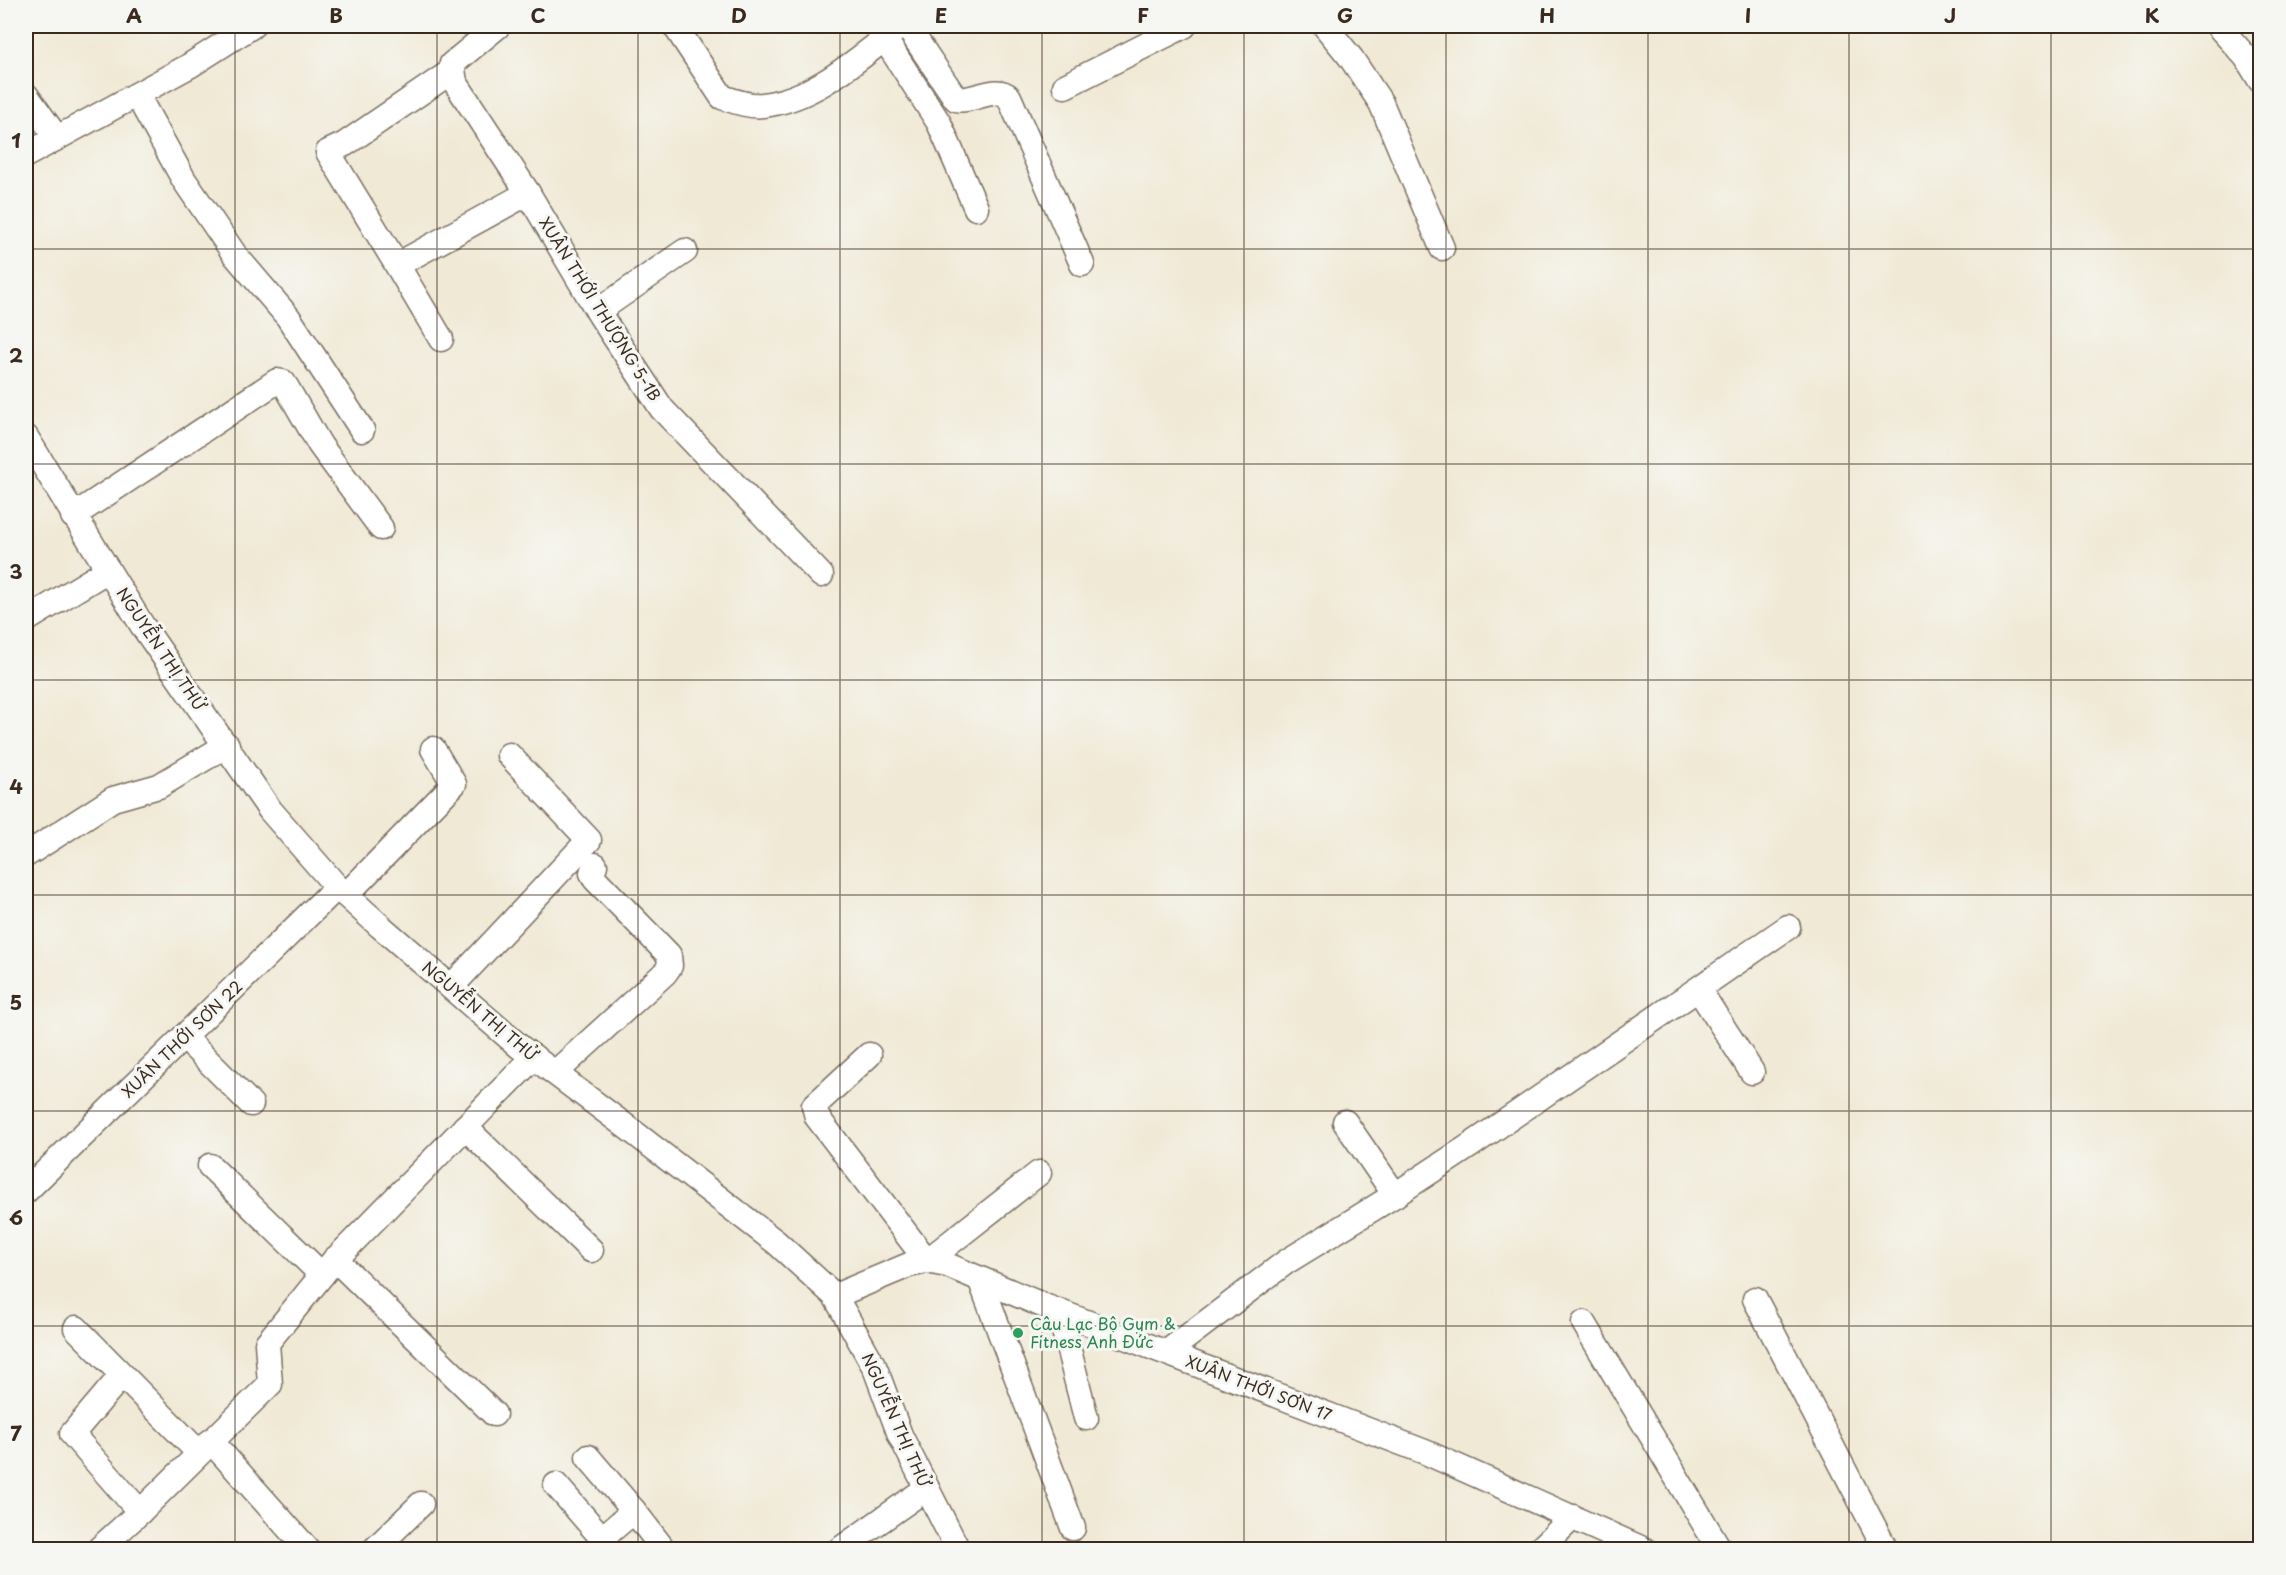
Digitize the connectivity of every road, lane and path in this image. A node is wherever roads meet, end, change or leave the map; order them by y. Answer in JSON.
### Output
{"nodes":[{"id":1,"x":252,"y":26,"type":"edge"},
{"id":2,"x":498,"y":26,"type":"edge"},
{"id":3,"x":675,"y":26,"type":"edge"},
{"id":4,"x":907,"y":26,"type":"edge"},
{"id":5,"x":1184,"y":26,"type":"edge"},
{"id":6,"x":2218,"y":26,"type":"edge"},
{"id":7,"x":1335,"y":28,"type":"edge"},
{"id":8,"x":893,"y":32,"type":"edge"},
{"id":9,"x":452,"y":71,"type":"junction"},
{"id":10,"x":2260,"y":80,"type":"edge"},
{"id":11,"x":1065,"y":86,"type":"dead end"},
{"id":12,"x":26,"y":95,"type":"edge"},
{"id":13,"x":136,"y":95,"type":"junction"},
{"id":14,"x":57,"y":138,"type":"junction"},
{"id":15,"x":26,"y":155,"type":"edge"},
{"id":16,"x":528,"y":193,"type":"junction"},
{"id":17,"x":976,"y":208,"type":"dead end"},
{"id":18,"x":1442,"y":248,"type":"dead end"},
{"id":19,"x":685,"y":251,"type":"dead end"},
{"id":20,"x":1082,"y":264,"type":"dead end"},
{"id":21,"x":397,"y":265,"type":"junction"},
{"id":22,"x":597,"y":311,"type":"junction"},
{"id":23,"x":441,"y":339,"type":"dead end"},
{"id":24,"x":362,"y":430,"type":"dead end"},
{"id":25,"x":26,"y":437,"type":"edge"},
{"id":26,"x":73,"y":516,"type":"junction"},
{"id":27,"x":381,"y":528,"type":"dead end"},
{"id":28,"x":108,"y":570,"type":"junction"},
{"id":29,"x":821,"y":575,"type":"dead end"},
{"id":30,"x":26,"y":620,"type":"edge"},
{"id":31,"x":227,"y":745,"type":"junction"},
{"id":32,"x":433,"y":749,"type":"dead end"},
{"id":33,"x":508,"y":755,"type":"dead end"},
{"id":34,"x":26,"y":855,"type":"edge"},
{"id":35,"x":595,"y":865,"type":"dead end"},
{"id":36,"x":342,"y":891,"type":"junction"},
{"id":37,"x":1788,"y":927,"type":"dead end"},
{"id":38,"x":451,"y":987,"type":"junction"},
{"id":39,"x":1699,"y":990,"type":"junction"},
{"id":40,"x":184,"y":1037,"type":"junction"},
{"id":41,"x":869,"y":1055,"type":"dead end"},
{"id":42,"x":534,"y":1057,"type":"junction"},
{"id":43,"x":1752,"y":1072,"type":"dead end"},
{"id":44,"x":555,"y":1073,"type":"junction"},
{"id":45,"x":251,"y":1104,"type":"dead end"},
{"id":46,"x":1345,"y":1122,"type":"dead end"},
{"id":47,"x":465,"y":1127,"type":"junction"},
{"id":48,"x":210,"y":1166,"type":"dead end"},
{"id":49,"x":1039,"y":1173,"type":"dead end"},
{"id":50,"x":26,"y":1191,"type":"edge"},
{"id":51,"x":1395,"y":1196,"type":"junction"},
{"id":52,"x":591,"y":1250,"type":"dead end"},
{"id":53,"x":927,"y":1261,"type":"junction"},
{"id":54,"x":329,"y":1267,"type":"junction"},
{"id":55,"x":980,"y":1279,"type":"junction"},
{"id":56,"x":835,"y":1296,"type":"junction"},
{"id":57,"x":1755,"y":1299,"type":"dead end"},
{"id":58,"x":1059,"y":1311,"type":"junction"},
{"id":59,"x":1584,"y":1323,"type":"dead end"},
{"id":60,"x":76,"y":1329,"type":"dead end"},
{"id":61,"x":1167,"y":1352,"type":"junction"},
{"id":62,"x":122,"y":1376,"type":"junction"},
{"id":63,"x":494,"y":1414,"type":"dead end"},
{"id":64,"x":1086,"y":1418,"type":"dead end"},
{"id":65,"x":205,"y":1447,"type":"junction"},
{"id":66,"x":588,"y":1457,"type":"dead end"},
{"id":67,"x":556,"y":1485,"type":"dead end"},
{"id":68,"x":927,"y":1488,"type":"junction"},
{"id":69,"x":421,"y":1504,"type":"dead end"},
{"id":70,"x":634,"y":1511,"type":"junction"},
{"id":71,"x":140,"y":1512,"type":"junction"},
{"id":72,"x":1573,"y":1517,"type":"junction"},
{"id":73,"x":1072,"y":1528,"type":"dead end"},
{"id":74,"x":98,"y":1550,"type":"edge"},
{"id":75,"x":308,"y":1550,"type":"edge"},
{"id":76,"x":375,"y":1550,"type":"edge"},
{"id":77,"x":664,"y":1550,"type":"edge"},
{"id":78,"x":839,"y":1550,"type":"edge"},
{"id":79,"x":958,"y":1550,"type":"edge"},
{"id":80,"x":1539,"y":1550,"type":"edge"},
{"id":81,"x":1645,"y":1550,"type":"edge"},
{"id":82,"x":1720,"y":1550,"type":"edge"},
{"id":83,"x":1886,"y":1550,"type":"edge"}],
"edges":[{"from":1,"to":13,"type":"street"},
{"from":2,"to":9,"type":"street"},
{"from":3,"to":8,"type":"street"},
{"from":4,"to":20,"type":"street"},
{"from":5,"to":11,"type":"street"},
{"from":6,"to":10,"type":"street"},
{"from":7,"to":18,"type":"street"},
{"from":8,"to":17,"type":"street"},
{"from":9,"to":16,"type":"street","name":"XUÂN THỚI THƯỢNG 5-1B"},
{"from":9,"to":21,"type":"street"},
{"from":12,"to":14,"type":"street"},
{"from":13,"to":14,"type":"street"},
{"from":13,"to":24,"type":"street"},
{"from":14,"to":15,"type":"street"},
{"from":16,"to":21,"type":"street"},
{"from":16,"to":22,"type":"street","name":"XUÂN THỚI THƯỢNG 5-1B"},
{"from":19,"to":22,"type":"street"},
{"from":21,"to":23,"type":"street"},
{"from":22,"to":29,"type":"street","name":"XUÂN THỚI THƯỢNG 5-1B"},
{"from":25,"to":26,"type":"street","name":"NGUYỄN THỊ THỬ"},
{"from":26,"to":27,"type":"street"},
{"from":26,"to":28,"type":"street","name":"NGUYỄN THỊ THỬ"},
{"from":28,"to":30,"type":"street"},
{"from":28,"to":31,"type":"street","name":"NGUYỄN THỊ THỬ"},
{"from":31,"to":34,"type":"street"},
{"from":31,"to":36,"type":"street","name":"NGUYỄN THỊ THỬ"},
{"from":32,"to":36,"type":"street","name":"XUÂN THỚI SƠN 22"},
{"from":33,"to":38,"type":"street"},
{"from":35,"to":44,"type":"street"},
{"from":36,"to":38,"type":"street","name":"NGUYỄN THỊ THỬ"},
{"from":36,"to":40,"type":"street","name":"XUÂN THỚI SƠN 22"},
{"from":37,"to":39,"type":"street"},
{"from":38,"to":42,"type":"street","name":"NGUYỄN THỊ THỬ"},
{"from":39,"to":43,"type":"street"},
{"from":39,"to":51,"type":"street"},
{"from":40,"to":45,"type":"street"},
{"from":40,"to":50,"type":"street","name":"XUÂN THỚI SƠN 22"},
{"from":41,"to":53,"type":"street"},
{"from":42,"to":44,"type":"street","name":"NGUYỄN THỊ THỬ"},
{"from":42,"to":47,"type":"street"},
{"from":44,"to":56,"type":"street","name":"NGUYỄN THỊ THỬ"},
{"from":46,"to":51,"type":"street"},
{"from":47,"to":52,"type":"street"},
{"from":47,"to":54,"type":"street"},
{"from":48,"to":54,"type":"street"},
{"from":49,"to":53,"type":"street"},
{"from":51,"to":61,"type":"street"},
{"from":53,"to":55,"type":"street","name":"XUÂN THỚI SƠN 17"},
{"from":53,"to":56,"type":"street"},
{"from":54,"to":63,"type":"street"},
{"from":54,"to":65,"type":"street"},
{"from":55,"to":58,"type":"street","name":"XUÂN THỚI SƠN 17"},
{"from":55,"to":73,"type":"street"},
{"from":56,"to":68,"type":"street","name":"NGUYỄN THỊ THỬ"},
{"from":57,"to":83,"type":"street"},
{"from":58,"to":61,"type":"street","name":"XUÂN THỚI SƠN 17"},
{"from":58,"to":64,"type":"street"},
{"from":59,"to":82,"type":"street"},
{"from":60,"to":62,"type":"street"},
{"from":61,"to":72,"type":"street","name":"XUÂN THỚI SƠN 17"},
{"from":62,"to":65,"type":"street"},
{"from":62,"to":71,"type":"street"},
{"from":65,"to":71,"type":"street"},
{"from":65,"to":75,"type":"street"},
{"from":66,"to":70,"type":"street"},
{"from":67,"to":70,"type":"street"},
{"from":68,"to":78,"type":"street"},
{"from":68,"to":79,"type":"street","name":"NGUYỄN THỊ THỬ"},
{"from":69,"to":76,"type":"street"},
{"from":70,"to":77,"type":"street"},
{"from":71,"to":74,"type":"street"},
{"from":72,"to":80,"type":"street"},
{"from":72,"to":81,"type":"street","name":"XUÂN THỚI SƠN 17"}]}
